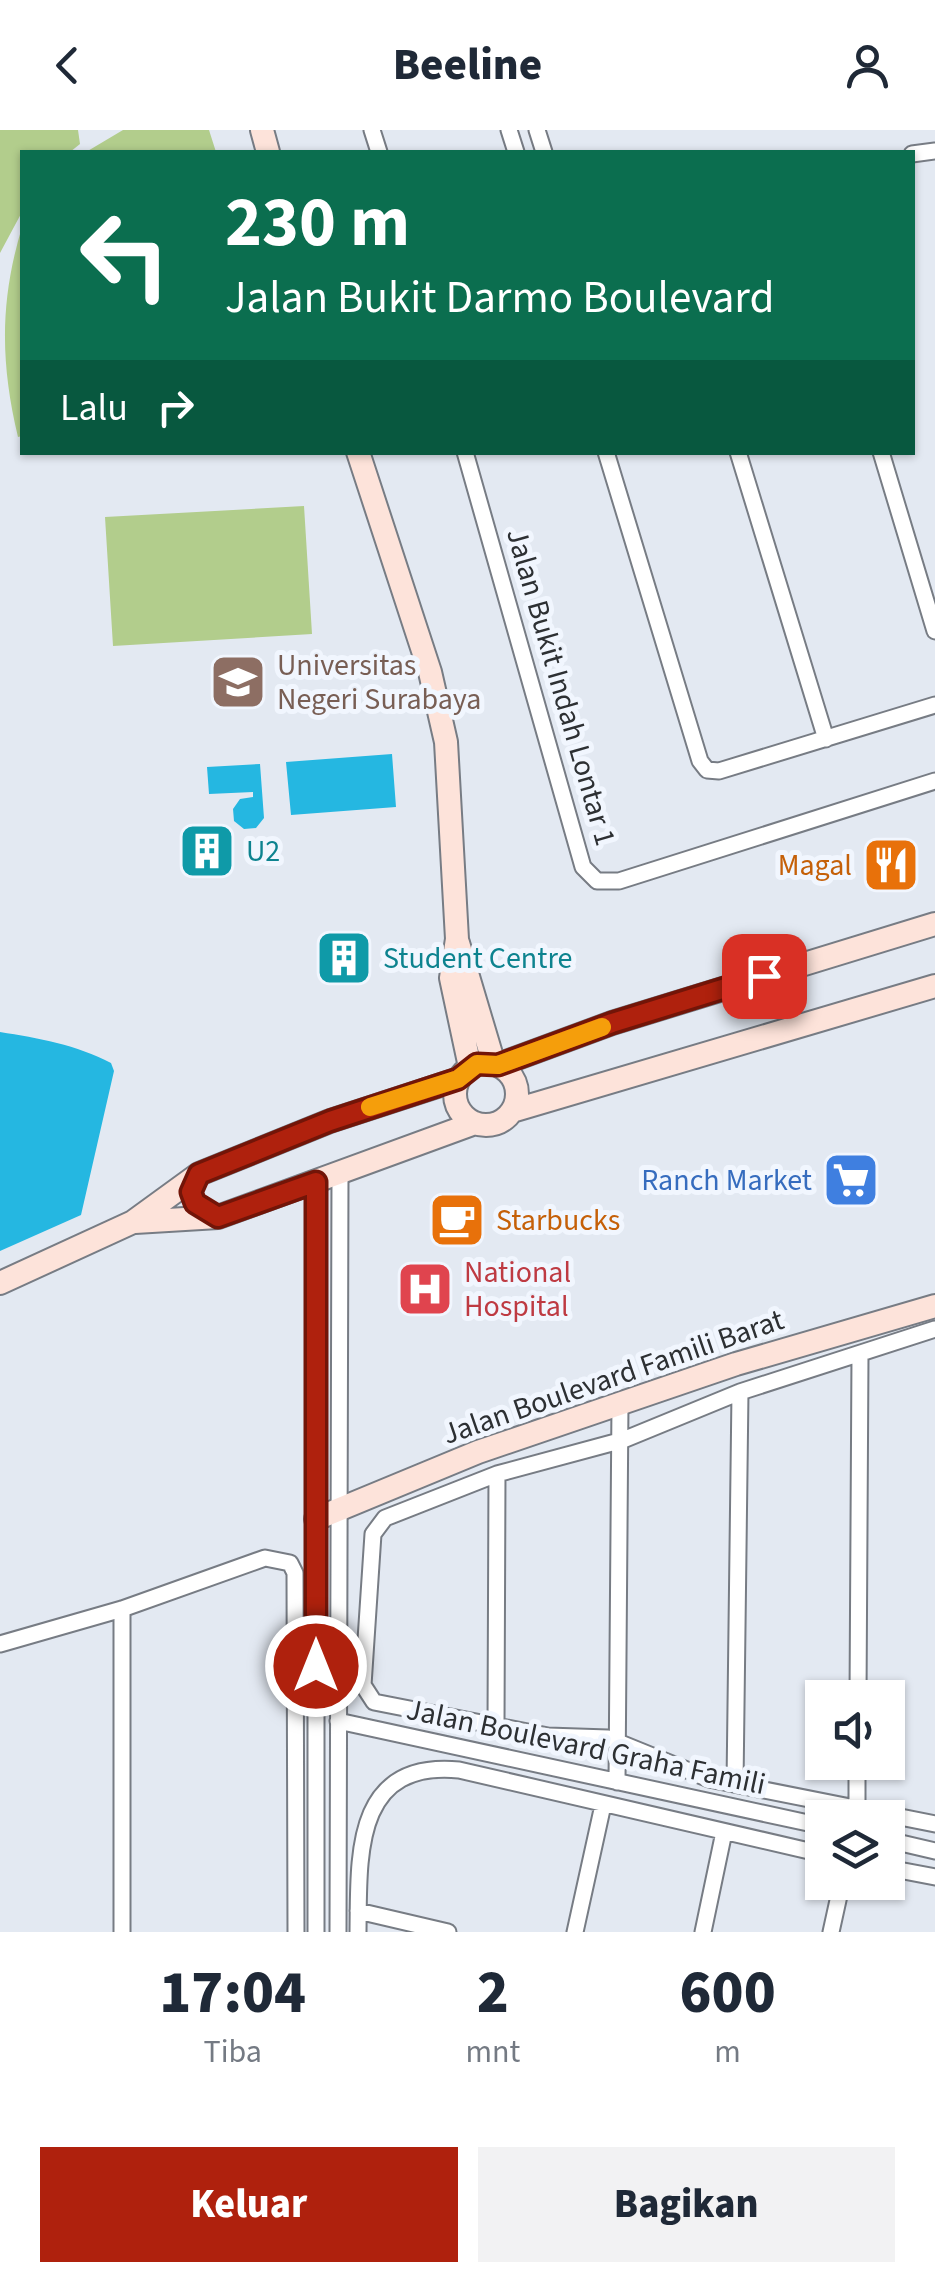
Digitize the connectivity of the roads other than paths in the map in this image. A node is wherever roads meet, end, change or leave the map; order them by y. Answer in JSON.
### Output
{"nodes":[{"id":1,"x":359,"y":455,"type":"edge"},
{"id":2,"x":466,"y":455,"type":"edge"},
{"id":3,"x":607,"y":455,"type":"edge"},
{"id":4,"x":739,"y":455,"type":"edge"},
{"id":5,"x":881,"y":455,"type":"edge"},
{"id":6,"x":935,"y":631,"type":"edge"},
{"id":7,"x":935,"y":705,"type":"edge"},
{"id":8,"x":826,"y":739,"type":"junction"},
{"id":9,"x":935,"y":781,"type":"edge"},
{"id":10,"x":935,"y":924,"type":"edge"},
{"id":11,"x":457,"y":940,"type":"junction"},
{"id":12,"x":935,"y":986,"type":"edge"},
{"id":13,"x":496,"y":1064,"type":"junction"},
{"id":14,"x":458,"y":1076,"type":"junction"},
{"id":15,"x":512,"y":1111,"type":"junction"},
{"id":16,"x":467,"y":1126,"type":"junction"},
{"id":17,"x":199,"y":1174,"type":"junction"},
{"id":18,"x":340,"y":1174,"type":"junction"},
{"id":19,"x":316,"y":1182,"type":"junction"},
{"id":20,"x":218,"y":1217,"type":"junction"},
{"id":21,"x":133,"y":1222,"type":"junction"},
{"id":22,"x":0,"y":1283,"type":"edge"},
{"id":23,"x":935,"y":1306,"type":"edge"},
{"id":24,"x":935,"y":1330,"type":"edge"},
{"id":25,"x":860,"y":1355,"type":"junction"},
{"id":26,"x":740,"y":1392,"type":"junction"},
{"id":27,"x":620,"y":1403,"type":"junction"},
{"id":28,"x":623,"y":1440,"type":"junction"},
{"id":29,"x":497,"y":1474,"type":"junction"},
{"id":30,"x":340,"y":1511,"type":"junction"},
{"id":31,"x":316,"y":1519,"type":"junction"},
{"id":32,"x":122,"y":1610,"type":"junction"},
{"id":33,"x":0,"y":1644,"type":"edge"},
{"id":34,"x":858,"y":1680,"type":"edge"},
{"id":35,"x":338,"y":1720,"type":"junction"},
{"id":36,"x":496,"y":1727,"type":"junction"},
{"id":37,"x":620,"y":1741,"type":"junction"},
{"id":38,"x":617,"y":1782,"type":"junction"},
{"id":39,"x":736,"y":1784,"type":"junction"},
{"id":40,"x":824,"y":1800,"type":"edge"},
{"id":41,"x":603,"y":1805,"type":"junction"},
{"id":42,"x":905,"y":1817,"type":"edge"},
{"id":43,"x":805,"y":1822,"type":"edge"},
{"id":44,"x":935,"y":1824,"type":"edge"},
{"id":45,"x":724,"y":1832,"type":"junction"},
{"id":46,"x":905,"y":1844,"type":"edge"},
{"id":47,"x":805,"y":1850,"type":"edge"},
{"id":48,"x":935,"y":1850,"type":"edge"},
{"id":49,"x":905,"y":1872,"type":"edge"},
{"id":50,"x":935,"y":1878,"type":"edge"},
{"id":51,"x":838,"y":1900,"type":"edge"},
{"id":52,"x":358,"y":1911,"type":"junction"},
{"id":53,"x":122,"y":1932,"type":"edge"},
{"id":54,"x":296,"y":1932,"type":"edge"},
{"id":55,"x":316,"y":1932,"type":"edge"},
{"id":56,"x":338,"y":1932,"type":"edge"},
{"id":57,"x":358,"y":1932,"type":"edge"},
{"id":58,"x":448,"y":1932,"type":"edge"},
{"id":59,"x":575,"y":1932,"type":"edge"},
{"id":60,"x":703,"y":1932,"type":"edge"},
{"id":61,"x":831,"y":1932,"type":"edge"}],
"edges":[{"from":1,"to":11,"type":"main road"},
{"from":2,"to":9,"type":"street","name":"Jalan Bukit Indah Lontar 1"},
{"from":3,"to":8,"type":"street"},
{"from":4,"to":8,"type":"street"},
{"from":5,"to":6,"type":"street"},
{"from":7,"to":8,"type":"street"},
{"from":10,"to":13,"type":"main road"},
{"from":11,"to":13,"type":"main road"},
{"from":11,"to":14,"type":"main road"},
{"from":12,"to":15,"type":"main road"},
{"from":13,"to":14,"type":"main road"},
{"from":13,"to":15,"type":"main road"},
{"from":14,"to":16,"type":"main road"},
{"from":14,"to":17,"type":"main road"},
{"from":15,"to":16,"type":"main road"},
{"from":16,"to":18,"type":"main road"},
{"from":17,"to":20,"type":"main road"},
{"from":17,"to":21,"type":"main road"},
{"from":18,"to":19,"type":"main road"},
{"from":18,"to":30,"type":"street"},
{"from":19,"to":20,"type":"main road"},
{"from":19,"to":31,"type":"street"},
{"from":20,"to":21,"type":"main road"},
{"from":21,"to":22,"type":"main road"},
{"from":23,"to":27,"type":"main road","name":"Jalan Boulevard Famili Barat"},
{"from":24,"to":25,"type":"street"},
{"from":25,"to":26,"type":"street"},
{"from":25,"to":34,"type":"street"},
{"from":26,"to":28,"type":"street"},
{"from":26,"to":39,"type":"street"},
{"from":27,"to":28,"type":"street"},
{"from":27,"to":30,"type":"main road","name":"Jalan Boulevard Famili Barat"},
{"from":28,"to":29,"type":"street"},
{"from":28,"to":37,"type":"street"},
{"from":29,"to":36,"type":"street"},
{"from":29,"to":36,"type":"street"},
{"from":30,"to":31,"type":"main road","name":"Jalan Boulevard Famili Barat"},
{"from":30,"to":35,"type":"street"},
{"from":31,"to":55,"type":"street"},
{"from":32,"to":33,"type":"street"},
{"from":32,"to":53,"type":"street"},
{"from":32,"to":54,"type":"street"},
{"from":35,"to":38,"type":"street","name":"Jalan Boulevard Graha Famili"},
{"from":35,"to":56,"type":"street"},
{"from":36,"to":37,"type":"street"},
{"from":37,"to":38,"type":"street"},
{"from":37,"to":39,"type":"street"},
{"from":38,"to":43,"type":"street","name":"Jalan Boulevard Graha Famili"},
{"from":39,"to":40,"type":"street"},
{"from":41,"to":45,"type":"street"},
{"from":41,"to":52,"type":"street"},
{"from":41,"to":59,"type":"street"},
{"from":42,"to":44,"type":"street"},
{"from":45,"to":47,"type":"street"},
{"from":45,"to":60,"type":"street"},
{"from":46,"to":48,"type":"street"},
{"from":49,"to":50,"type":"street"},
{"from":51,"to":61,"type":"street"},
{"from":52,"to":57,"type":"street"},
{"from":52,"to":58,"type":"street"}]}
